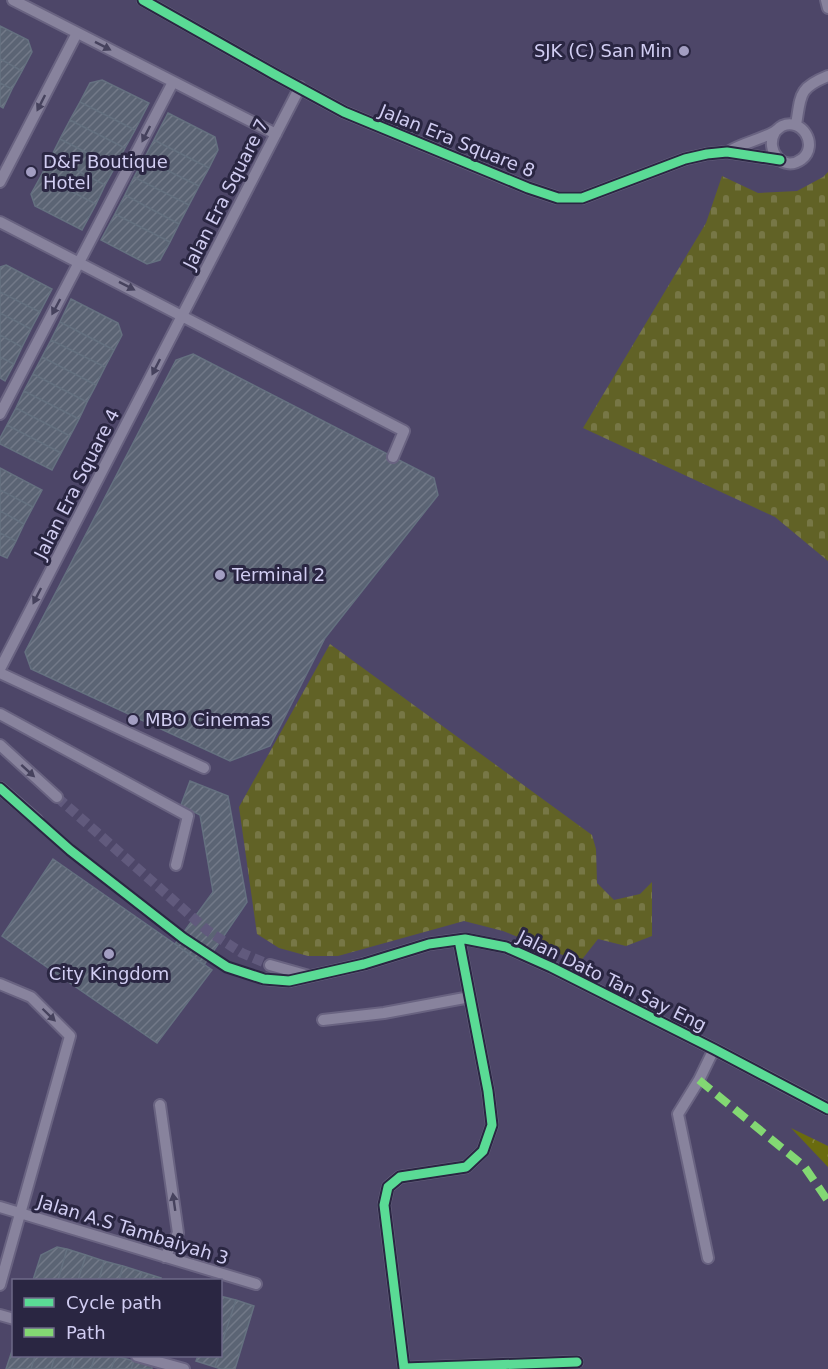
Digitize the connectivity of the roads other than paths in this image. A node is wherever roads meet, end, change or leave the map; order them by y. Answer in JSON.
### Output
{"nodes":[{"id":1,"x":13,"y":0,"type":"edge"},
{"id":2,"x":143,"y":0,"type":"edge"},
{"id":3,"x":826,"y":0,"type":"edge"},
{"id":4,"x":828,"y":8,"type":"edge"},
{"id":5,"x":77,"y":33,"type":"junction"},
{"id":6,"x":828,"y":76,"type":"edge"},
{"id":7,"x":173,"y":82,"type":"junction"},
{"id":8,"x":300,"y":87,"type":"junction"},
{"id":9,"x":796,"y":125,"type":"junction"},
{"id":10,"x":775,"y":132,"type":"junction"},
{"id":11,"x":276,"y":134,"type":"junction"},
{"id":12,"x":727,"y":152,"type":"junction"},
{"id":13,"x":780,"y":160,"type":"junction"},
{"id":14,"x":0,"y":182,"type":"edge"},
{"id":15,"x":0,"y":222,"type":"edge"},
{"id":16,"x":80,"y":262,"type":"junction"},
{"id":17,"x":183,"y":315,"type":"junction"},
{"id":18,"x":0,"y":414,"type":"edge"},
{"id":19,"x":393,"y":457,"type":"dead end"},
{"id":20,"x":0,"y":669,"type":"edge"},
{"id":21,"x":0,"y":674,"type":"edge"},
{"id":22,"x":0,"y":714,"type":"edge"},
{"id":23,"x":0,"y":746,"type":"edge"},
{"id":24,"x":204,"y":768,"type":"dead end"},
{"id":25,"x":0,"y":788,"type":"edge"},
{"id":26,"x":57,"y":797,"type":"tunnel mouth"},
{"id":27,"x":37,"y":820,"type":"tunnel mouth"},
{"id":28,"x":176,"y":865,"type":"dead end"},
{"id":29,"x":459,"y":940,"type":"junction"},
{"id":30,"x":270,"y":965,"type":"tunnel mouth"},
{"id":31,"x":309,"y":976,"type":"junction"},
{"id":32,"x":264,"y":979,"type":"tunnel mouth"},
{"id":33,"x":0,"y":984,"type":"edge"},
{"id":34,"x":470,"y":997,"type":"junction"},
{"id":35,"x":323,"y":1020,"type":"dead end"},
{"id":36,"x":714,"y":1049,"type":"junction"},
{"id":37,"x":160,"y":1105,"type":"dead end"},
{"id":38,"x":828,"y":1109,"type":"edge"},
{"id":39,"x":0,"y":1207,"type":"edge"},
{"id":40,"x":21,"y":1214,"type":"junction"},
{"id":41,"x":165,"y":1257,"type":"junction"},
{"id":42,"x":708,"y":1258,"type":"dead end"},
{"id":43,"x":256,"y":1284,"type":"dead end"},
{"id":44,"x":0,"y":1285,"type":"edge"},
{"id":45,"x":141,"y":1357,"type":"edge"},
{"id":46,"x":577,"y":1362,"type":"dead end"},
{"id":47,"x":184,"y":1369,"type":"edge"}],
"edges":[{"from":1,"to":5,"type":"street"},
{"from":2,"to":8,"type":"street","name":"Jalan Era Square 8"},
{"from":3,"to":4,"type":"street"},
{"from":5,"to":7,"type":"street","one_way":true},
{"from":5,"to":14,"type":"street","one_way":true},
{"from":6,"to":9,"type":"street"},
{"from":7,"to":11,"type":"street"},
{"from":7,"to":16,"type":"street","one_way":true},
{"from":8,"to":11,"type":"street","name":"Jalan Era Square 7"},
{"from":8,"to":12,"type":"street","name":"Jalan Era Square 8"},
{"from":9,"to":10,"type":"street","name":"Jalan Era Square 8"},
{"from":9,"to":13,"type":"street","name":"Jalan Era Square 8"},
{"from":10,"to":12,"type":"street","name":"Jalan Era Square 8"},
{"from":10,"to":13,"type":"street"},
{"from":11,"to":17,"type":"street","name":"Jalan Era Square 7"},
{"from":12,"to":13,"type":"street","name":"Jalan Era Square 8"},
{"from":15,"to":16,"type":"street"},
{"from":16,"to":17,"type":"street","one_way":true},
{"from":16,"to":18,"type":"street","one_way":true},
{"from":17,"to":19,"type":"street"},
{"from":17,"to":20,"type":"street","name":"Jalan Era Square 4","one_way":true},
{"from":21,"to":24,"type":"street"},
{"from":22,"to":28,"type":"street"},
{"from":23,"to":26,"type":"street","one_way":true},
{"from":25,"to":27,"type":"street"},
{"from":29,"to":31,"type":"street","name":"Jalan Dato Tan Say Eng"},
{"from":29,"to":34,"type":"street"},
{"from":29,"to":36,"type":"street","name":"Jalan Dato Tan Say Eng"},
{"from":30,"to":31,"type":"street","name":"Jalan Dato Tan Say Eng"},
{"from":31,"to":32,"type":"street","name":"Jalan Dato Tan Say Eng"},
{"from":33,"to":40,"type":"street","one_way":true},
{"from":34,"to":35,"type":"street"},
{"from":34,"to":46,"type":"street"},
{"from":36,"to":38,"type":"street","name":"Jalan Dato Tan Say Eng"},
{"from":36,"to":42,"type":"street"},
{"from":41,"to":37,"type":"street","one_way":true},
{"from":39,"to":40,"type":"street","name":"Jalan A.S Tambaiyah 3"},
{"from":40,"to":41,"type":"street","name":"Jalan A.S Tambaiyah 3"},
{"from":40,"to":44,"type":"street"},
{"from":41,"to":43,"type":"street","name":"Jalan A.S Tambaiyah 3"},
{"from":45,"to":47,"type":"street"}]}
